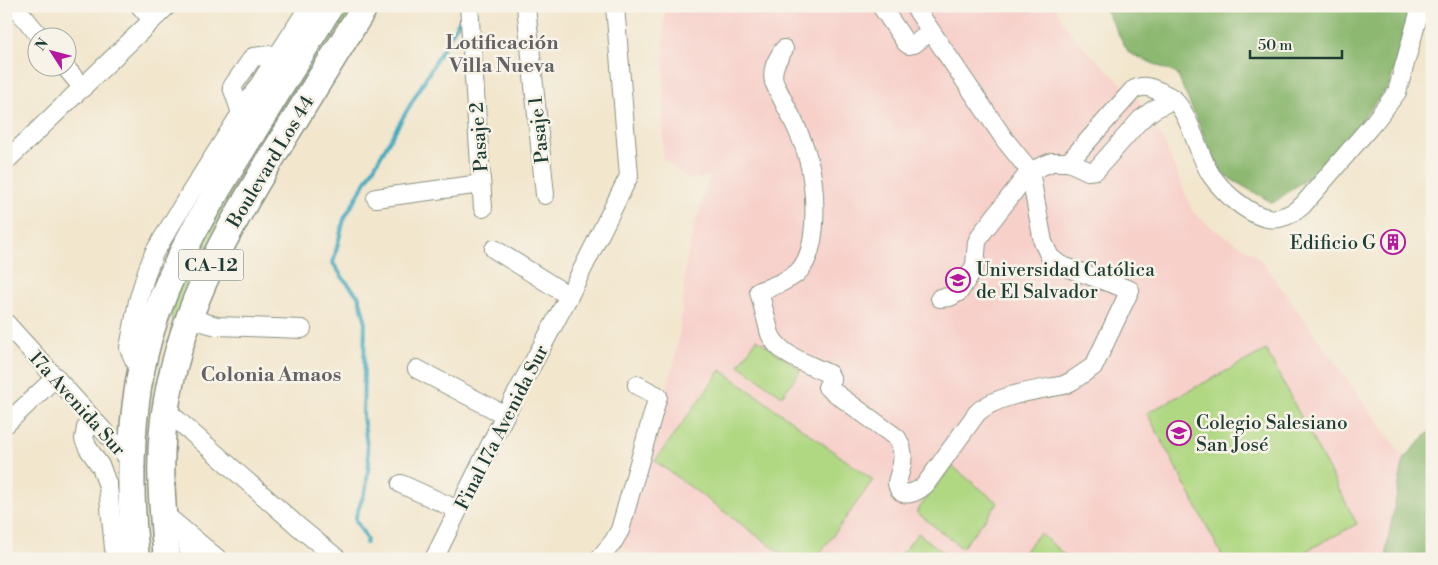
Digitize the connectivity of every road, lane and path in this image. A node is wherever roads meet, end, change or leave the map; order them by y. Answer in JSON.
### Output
{"nodes":[{"id":1,"x":15,"y":6,"type":"edge"},
{"id":2,"x":140,"y":6,"type":"edge"},
{"id":3,"x":167,"y":6,"type":"edge"},
{"id":4,"x":309,"y":6,"type":"edge"},
{"id":5,"x":330,"y":6,"type":"edge"},
{"id":6,"x":365,"y":6,"type":"edge"},
{"id":7,"x":469,"y":6,"type":"edge"},
{"id":8,"x":526,"y":6,"type":"edge"},
{"id":9,"x":615,"y":6,"type":"edge"},
{"id":10,"x":881,"y":6,"type":"edge"},
{"id":11,"x":914,"y":6,"type":"edge"},
{"id":12,"x":1420,"y":6,"type":"edge"},
{"id":13,"x":152,"y":20,"type":"junction"},
{"id":14,"x":33,"y":28,"type":"edge"},
{"id":15,"x":931,"y":30,"type":"junction"},
{"id":16,"x":784,"y":49,"type":"dead end"},
{"id":17,"x":74,"y":78,"type":"edge"},
{"id":18,"x":83,"y":88,"type":"junction"},
{"id":19,"x":1174,"y":99,"type":"junction"},
{"id":20,"x":6,"y":161,"type":"edge"},
{"id":21,"x":1069,"y":162,"type":"junction"},
{"id":22,"x":1030,"y":171,"type":"junction"},
{"id":23,"x":481,"y":184,"type":"junction"},
{"id":24,"x":545,"y":195,"type":"dead end"},
{"id":25,"x":376,"y":198,"type":"dead end"},
{"id":26,"x":483,"y":208,"type":"dead end"},
{"id":27,"x":184,"y":248,"type":"junction"},
{"id":28,"x":494,"y":249,"type":"dead end"},
{"id":29,"x":569,"y":296,"type":"junction"},
{"id":30,"x":940,"y":298,"type":"dead end"},
{"id":31,"x":189,"y":317,"type":"junction"},
{"id":32,"x":6,"y":323,"type":"edge"},
{"id":33,"x":302,"y":328,"type":"dead end"},
{"id":34,"x":149,"y":338,"type":"junction"},
{"id":35,"x":417,"y":368,"type":"dead end"},
{"id":36,"x":142,"y":370,"type":"junction"},
{"id":37,"x":56,"y":378,"type":"junction"},
{"id":38,"x":637,"y":385,"type":"dead end"},
{"id":39,"x":166,"y":405,"type":"junction"},
{"id":40,"x":505,"y":415,"type":"junction"},
{"id":41,"x":90,"y":416,"type":"junction"},
{"id":42,"x":6,"y":424,"type":"edge"},
{"id":43,"x":130,"y":460,"type":"junction"},
{"id":44,"x":401,"y":484,"type":"dead end"},
{"id":45,"x":458,"y":510,"type":"junction"},
{"id":46,"x":162,"y":513,"type":"junction"},
{"id":47,"x":186,"y":534,"type":"junction"},
{"id":48,"x":116,"y":559,"type":"edge"},
{"id":49,"x":136,"y":559,"type":"edge"},
{"id":50,"x":167,"y":559,"type":"edge"},
{"id":51,"x":190,"y":559,"type":"edge"},
{"id":52,"x":218,"y":559,"type":"edge"},
{"id":53,"x":338,"y":559,"type":"edge"},
{"id":54,"x":434,"y":559,"type":"edge"},
{"id":55,"x":599,"y":559,"type":"edge"}],
"edges":[{"from":1,"to":14,"type":"street"},
{"from":2,"to":13,"type":"street"},
{"from":3,"to":13,"type":"street"},
{"from":4,"to":36,"type":"street"},
{"from":5,"to":27,"type":"highway","name":"Boulevard Los 44","number":"CA-12"},
{"from":6,"to":31,"type":"highway","name":"Boulevard Los 44","number":"CA-12"},
{"from":7,"to":23,"type":"street","name":"Pasaje 2"},
{"from":8,"to":24,"type":"street","name":"Pasaje 1"},
{"from":9,"to":29,"type":"street","name":"Final 17a Avenida Sur"},
{"from":10,"to":15,"type":"street"},
{"from":11,"to":15,"type":"street"},
{"from":12,"to":19,"type":"street"},
{"from":13,"to":18,"type":"street"},
{"from":15,"to":22,"type":"street"},
{"from":16,"to":22,"type":"street"},
{"from":17,"to":18,"type":"street"},
{"from":18,"to":20,"type":"street"},
{"from":19,"to":21,"type":"street"},
{"from":19,"to":21,"type":"street"},
{"from":21,"to":22,"type":"street"},
{"from":22,"to":30,"type":"street"},
{"from":23,"to":25,"type":"street"},
{"from":23,"to":26,"type":"street","name":"Pasaje 2"},
{"from":27,"to":31,"type":"highway"},
{"from":27,"to":34,"type":"highway","name":"Boulevard Los 44","number":"CA-12"},
{"from":28,"to":29,"type":"street"},
{"from":29,"to":40,"type":"street","name":"Final 17a Avenida Sur"},
{"from":31,"to":33,"type":"street"},
{"from":31,"to":39,"type":"highway","name":"Boulevard Los 44","number":"CA-12"},
{"from":32,"to":37,"type":"street","name":"17a Avenida Sur"},
{"from":34,"to":36,"type":"highway","name":"Boulevard Los 44","number":"CA-12"},
{"from":34,"to":39,"type":"highway"},
{"from":35,"to":40,"type":"street"},
{"from":36,"to":43,"type":"highway","name":"Boulevard Los 44","number":"CA-12"},
{"from":37,"to":41,"type":"street","name":"17a Avenida Sur"},
{"from":37,"to":42,"type":"street"},
{"from":38,"to":55,"type":"street"},
{"from":39,"to":46,"type":"highway","name":"Boulevard Los 44","number":"CA-12"},
{"from":39,"to":53,"type":"street"},
{"from":40,"to":45,"type":"street","name":"Final 17a Avenida Sur"},
{"from":41,"to":43,"type":"street","name":"17a Avenida Sur"},
{"from":41,"to":48,"type":"street"},
{"from":43,"to":49,"type":"highway","name":"Boulevard Los 44","number":"CA-12"},
{"from":44,"to":45,"type":"street"},
{"from":45,"to":54,"type":"street","name":"Final 17a Avenida Sur"},
{"from":46,"to":47,"type":"street"},
{"from":46,"to":50,"type":"highway","name":"Boulevard Los 44","number":"CA-12"},
{"from":47,"to":51,"type":"street"},
{"from":47,"to":52,"type":"street"}]}
